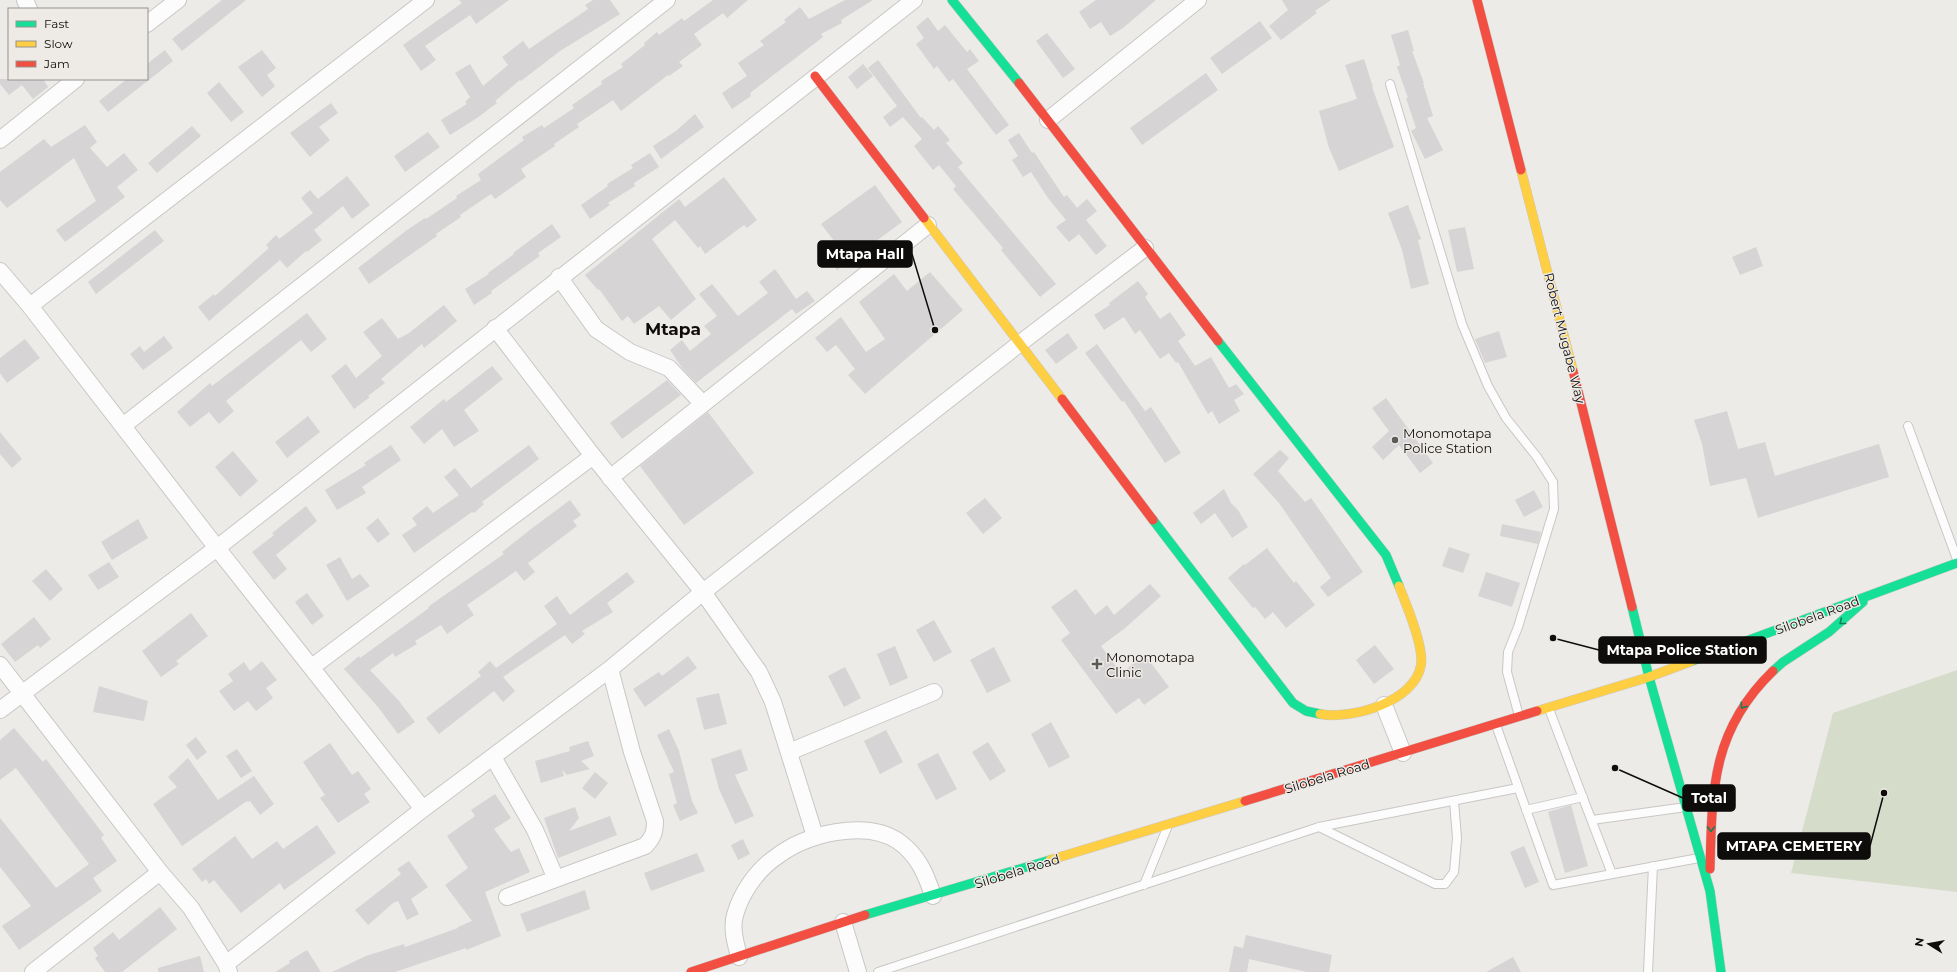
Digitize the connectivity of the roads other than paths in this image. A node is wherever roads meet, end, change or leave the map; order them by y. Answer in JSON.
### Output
{"nodes":[{"id":1,"x":178,"y":0,"type":"edge"},
{"id":2,"x":426,"y":0,"type":"edge"},
{"id":3,"x":667,"y":0,"type":"edge"},
{"id":4,"x":914,"y":0,"type":"edge"},
{"id":5,"x":952,"y":0,"type":"edge"},
{"id":6,"x":1198,"y":0,"type":"edge"},
{"id":7,"x":1477,"y":0,"type":"edge"},
{"id":8,"x":148,"y":23,"type":"edge"},
{"id":9,"x":815,"y":76,"type":"junction"},
{"id":10,"x":73,"y":80,"type":"edge"},
{"id":11,"x":1390,"y":84,"type":"dead end"},
{"id":12,"x":1048,"y":120,"type":"junction"},
{"id":13,"x":0,"y":140,"type":"edge"},
{"id":14,"x":928,"y":225,"type":"junction"},
{"id":15,"x":1145,"y":248,"type":"junction"},
{"id":16,"x":0,"y":271,"type":"edge"},
{"id":17,"x":559,"y":277,"type":"junction"},
{"id":18,"x":30,"y":306,"type":"junction"},
{"id":19,"x":495,"y":328,"type":"junction"},
{"id":20,"x":1019,"y":344,"type":"junction"},
{"id":21,"x":703,"y":404,"type":"junction"},
{"id":22,"x":124,"y":425,"type":"junction"},
{"id":23,"x":1908,"y":426,"type":"dead end"},
{"id":24,"x":593,"y":456,"type":"junction"},
{"id":25,"x":610,"y":478,"type":"junction"},
{"id":26,"x":217,"y":548,"type":"junction"},
{"id":27,"x":1957,"y":560,"type":"edge"},
{"id":28,"x":1957,"y":563,"type":"edge"},
{"id":29,"x":703,"y":592,"type":"junction"},
{"id":30,"x":1870,"y":596,"type":"junction"},
{"id":31,"x":0,"y":665,"type":"edge"},
{"id":32,"x":312,"y":667,"type":"junction"},
{"id":33,"x":610,"y":669,"type":"junction"},
{"id":34,"x":1649,"y":677,"type":"junction"},
{"id":35,"x":934,"y":692,"type":"dead end"},
{"id":36,"x":21,"y":693,"type":"junction"},
{"id":37,"x":1384,"y":705,"type":"junction"},
{"id":38,"x":1548,"y":708,"type":"junction"},
{"id":39,"x":0,"y":710,"type":"edge"},
{"id":40,"x":1519,"y":717,"type":"junction"},
{"id":41,"x":1495,"y":724,"type":"junction"},
{"id":42,"x":789,"y":752,"type":"junction"},
{"id":43,"x":1403,"y":753,"type":"junction"},
{"id":44,"x":493,"y":757,"type":"junction"},
{"id":45,"x":1518,"y":788,"type":"junction"},
{"id":46,"x":1583,"y":797,"type":"junction"},
{"id":47,"x":1454,"y":801,"type":"junction"},
{"id":48,"x":1686,"y":807,"type":"junction"},
{"id":49,"x":423,"y":809,"type":"junction"},
{"id":50,"x":1526,"y":810,"type":"junction"},
{"id":51,"x":1592,"y":820,"type":"junction"},
{"id":52,"x":1168,"y":825,"type":"junction"},
{"id":53,"x":1319,"y":827,"type":"junction"},
{"id":54,"x":815,"y":836,"type":"junction"},
{"id":55,"x":1700,"y":857,"type":"junction"},
{"id":56,"x":1653,"y":866,"type":"junction"},
{"id":57,"x":160,"y":872,"type":"junction"},
{"id":58,"x":1612,"y":874,"type":"junction"},
{"id":59,"x":556,"y":879,"type":"junction"},
{"id":60,"x":1144,"y":885,"type":"junction"},
{"id":61,"x":1710,"y":891,"type":"junction"},
{"id":62,"x":933,"y":896,"type":"junction"},
{"id":63,"x":507,"y":897,"type":"dead end"},
{"id":64,"x":843,"y":922,"type":"junction"},
{"id":65,"x":739,"y":957,"type":"junction"},
{"id":66,"x":228,"y":968,"type":"edge"},
{"id":67,"x":33,"y":972,"type":"edge"},
{"id":68,"x":691,"y":972,"type":"edge"},
{"id":69,"x":858,"y":972,"type":"edge"},
{"id":70,"x":878,"y":972,"type":"edge"},
{"id":71,"x":1648,"y":972,"type":"edge"},
{"id":72,"x":1721,"y":972,"type":"edge"}],
"edges":[{"from":1,"to":8,"type":"street"},
{"from":2,"to":18,"type":"street"},
{"from":3,"to":22,"type":"street"},
{"from":4,"to":9,"type":"street"},
{"from":5,"to":12,"type":"street"},
{"from":6,"to":12,"type":"street"},
{"from":7,"to":34,"type":"street","name":"Robert Mugabe Way"},
{"from":9,"to":14,"type":"street"},
{"from":9,"to":17,"type":"street"},
{"from":10,"to":13,"type":"street"},
{"from":11,"to":40,"type":"lane"},
{"from":12,"to":15,"type":"street"},
{"from":14,"to":20,"type":"street"},
{"from":14,"to":21,"type":"street"},
{"from":15,"to":20,"type":"street"},
{"from":15,"to":37,"type":"street"},
{"from":16,"to":18,"type":"street"},
{"from":17,"to":19,"type":"street"},
{"from":17,"to":21,"type":"street"},
{"from":18,"to":22,"type":"street"},
{"from":19,"to":24,"type":"street"},
{"from":19,"to":26,"type":"street"},
{"from":20,"to":29,"type":"street"},
{"from":20,"to":37,"type":"street"},
{"from":21,"to":25,"type":"street"},
{"from":22,"to":26,"type":"street"},
{"from":23,"to":27,"type":"lane"},
{"from":24,"to":25,"type":"street"},
{"from":24,"to":32,"type":"street"},
{"from":25,"to":29,"type":"street"},
{"from":26,"to":32,"type":"street"},
{"from":26,"to":36,"type":"street"},
{"from":28,"to":30,"type":"street","name":"Silobela Road"},
{"from":29,"to":33,"type":"street"},
{"from":29,"to":42,"type":"street"},
{"from":30,"to":34,"type":"street","name":"Silobela Road"},
{"from":30,"to":61,"type":"street","one_way":true},
{"from":31,"to":36,"type":"street"},
{"from":32,"to":49,"type":"street"},
{"from":33,"to":44,"type":"street"},
{"from":33,"to":59,"type":"street"},
{"from":34,"to":38,"type":"street","name":"Silobela Road"},
{"from":34,"to":48,"type":"street","name":"Robert Mugabe Way"},
{"from":35,"to":42,"type":"street"},
{"from":36,"to":39,"type":"street"},
{"from":36,"to":57,"type":"street"},
{"from":37,"to":43,"type":"street"},
{"from":38,"to":40,"type":"street","name":"Silobela Road"},
{"from":38,"to":46,"type":"lane"},
{"from":40,"to":41,"type":"street","name":"Silobela Road"},
{"from":41,"to":43,"type":"street","name":"Silobela Road"},
{"from":41,"to":45,"type":"lane"},
{"from":42,"to":54,"type":"street"},
{"from":43,"to":52,"type":"street","name":"Silobela Road"},
{"from":44,"to":49,"type":"street"},
{"from":44,"to":59,"type":"street"},
{"from":45,"to":47,"type":"lane"},
{"from":45,"to":50,"type":"lane"},
{"from":46,"to":50,"type":"lane"},
{"from":46,"to":51,"type":"lane"},
{"from":47,"to":53,"type":"lane"},
{"from":47,"to":53,"type":"lane"},
{"from":48,"to":51,"type":"lane"},
{"from":48,"to":55,"type":"street","name":"Robert Mugabe Way"},
{"from":49,"to":66,"type":"street"},
{"from":50,"to":58,"type":"lane"},
{"from":51,"to":58,"type":"lane"},
{"from":52,"to":60,"type":"lane"},
{"from":52,"to":62,"type":"street","name":"Silobela Road"},
{"from":53,"to":60,"type":"lane"},
{"from":54,"to":62,"type":"street"},
{"from":54,"to":65,"type":"street"},
{"from":55,"to":56,"type":"lane"},
{"from":55,"to":61,"type":"street","name":"Robert Mugabe Way"},
{"from":56,"to":58,"type":"lane"},
{"from":56,"to":71,"type":"lane"},
{"from":57,"to":66,"type":"street"},
{"from":57,"to":67,"type":"street"},
{"from":59,"to":63,"type":"street"},
{"from":60,"to":70,"type":"lane"},
{"from":61,"to":72,"type":"street"},
{"from":62,"to":64,"type":"street","name":"Silobela Road"},
{"from":64,"to":65,"type":"street","name":"Silobela Road"},
{"from":64,"to":69,"type":"street"},
{"from":65,"to":68,"type":"street","name":"Silobela Road"}]}
